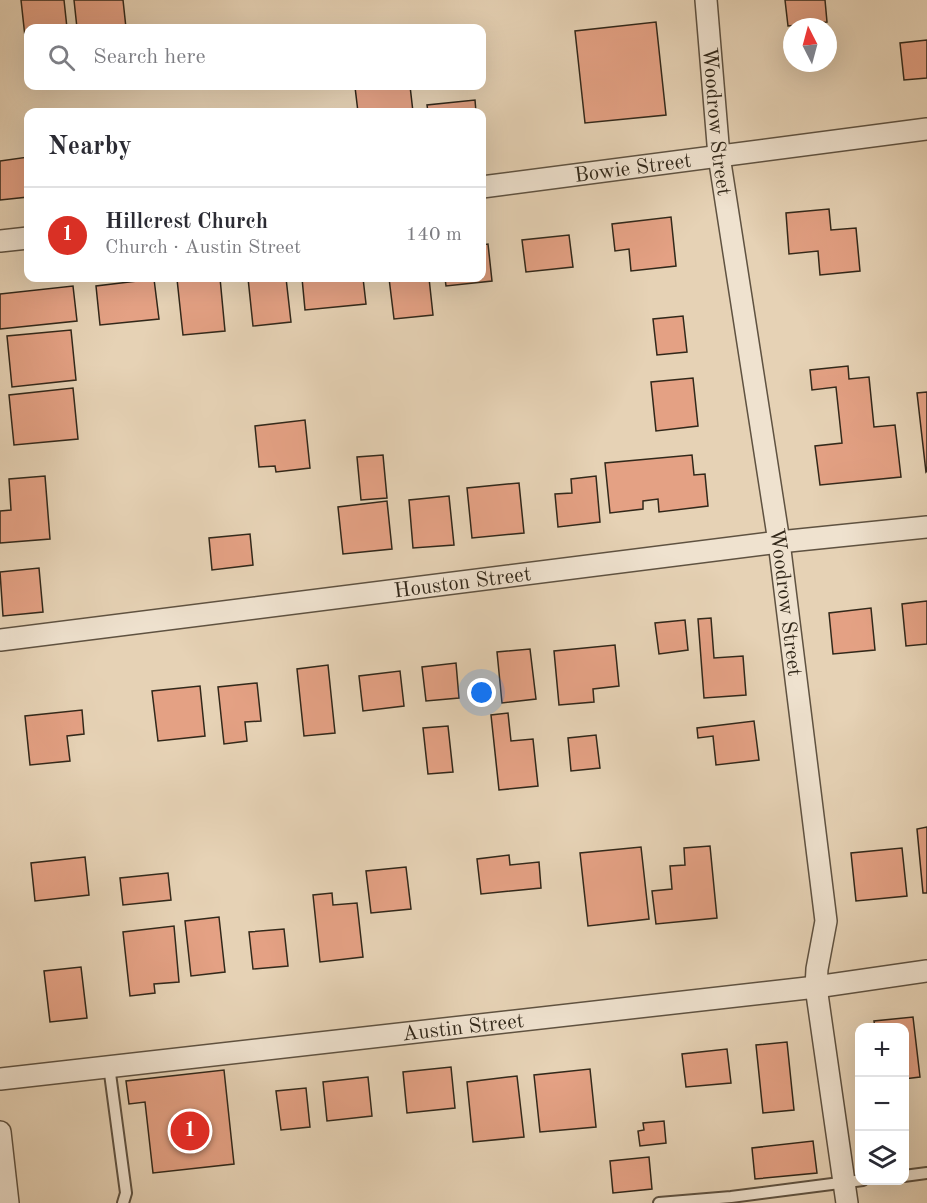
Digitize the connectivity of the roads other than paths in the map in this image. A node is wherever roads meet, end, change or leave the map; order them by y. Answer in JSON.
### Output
{"nodes":[{"id":1,"x":706,"y":0,"type":"edge"},
{"id":2,"x":927,"y":129,"type":"edge"},
{"id":3,"x":719,"y":156,"type":"junction"},
{"id":4,"x":486,"y":186,"type":"edge"},
{"id":5,"x":24,"y":239,"type":"edge"},
{"id":6,"x":0,"y":242,"type":"edge"},
{"id":7,"x":927,"y":527,"type":"edge"},
{"id":8,"x":779,"y":542,"type":"junction"},
{"id":9,"x":0,"y":640,"type":"edge"},
{"id":10,"x":927,"y":971,"type":"edge"},
{"id":11,"x":816,"y":987,"type":"junction"},
{"id":12,"x":109,"y":1066,"type":"junction"},
{"id":13,"x":0,"y":1079,"type":"edge"},
{"id":14,"x":0,"y":1132,"type":"edge"},
{"id":15,"x":927,"y":1173,"type":"edge"},
{"id":16,"x":909,"y":1175,"type":"edge"},
{"id":17,"x":851,"y":1189,"type":"edge"},
{"id":18,"x":8,"y":1203,"type":"edge"},
{"id":19,"x":123,"y":1203,"type":"edge"},
{"id":20,"x":658,"y":1203,"type":"edge"}],
"edges":[{"from":1,"to":3,"type":"street","name":"Woodrow Street"},
{"from":2,"to":3,"type":"street","name":"Bowie Street"},
{"from":3,"to":4,"type":"street","name":"Bowie Street"},
{"from":3,"to":8,"type":"street","name":"Woodrow Street"},
{"from":5,"to":6,"type":"street"},
{"from":7,"to":8,"type":"street","name":"Houston Street"},
{"from":8,"to":9,"type":"street","name":"Houston Street"},
{"from":8,"to":11,"type":"street","name":"Woodrow Street"},
{"from":10,"to":11,"type":"street","name":"Austin Street"},
{"from":11,"to":12,"type":"street","name":"Austin Street"},
{"from":11,"to":17,"type":"street","name":"Woodrow Street"},
{"from":12,"to":13,"type":"street","name":"Austin Street"},
{"from":12,"to":19,"type":"lane"},
{"from":14,"to":18,"type":"street"},
{"from":15,"to":16,"type":"lane"},
{"from":17,"to":20,"type":"lane"}]}
